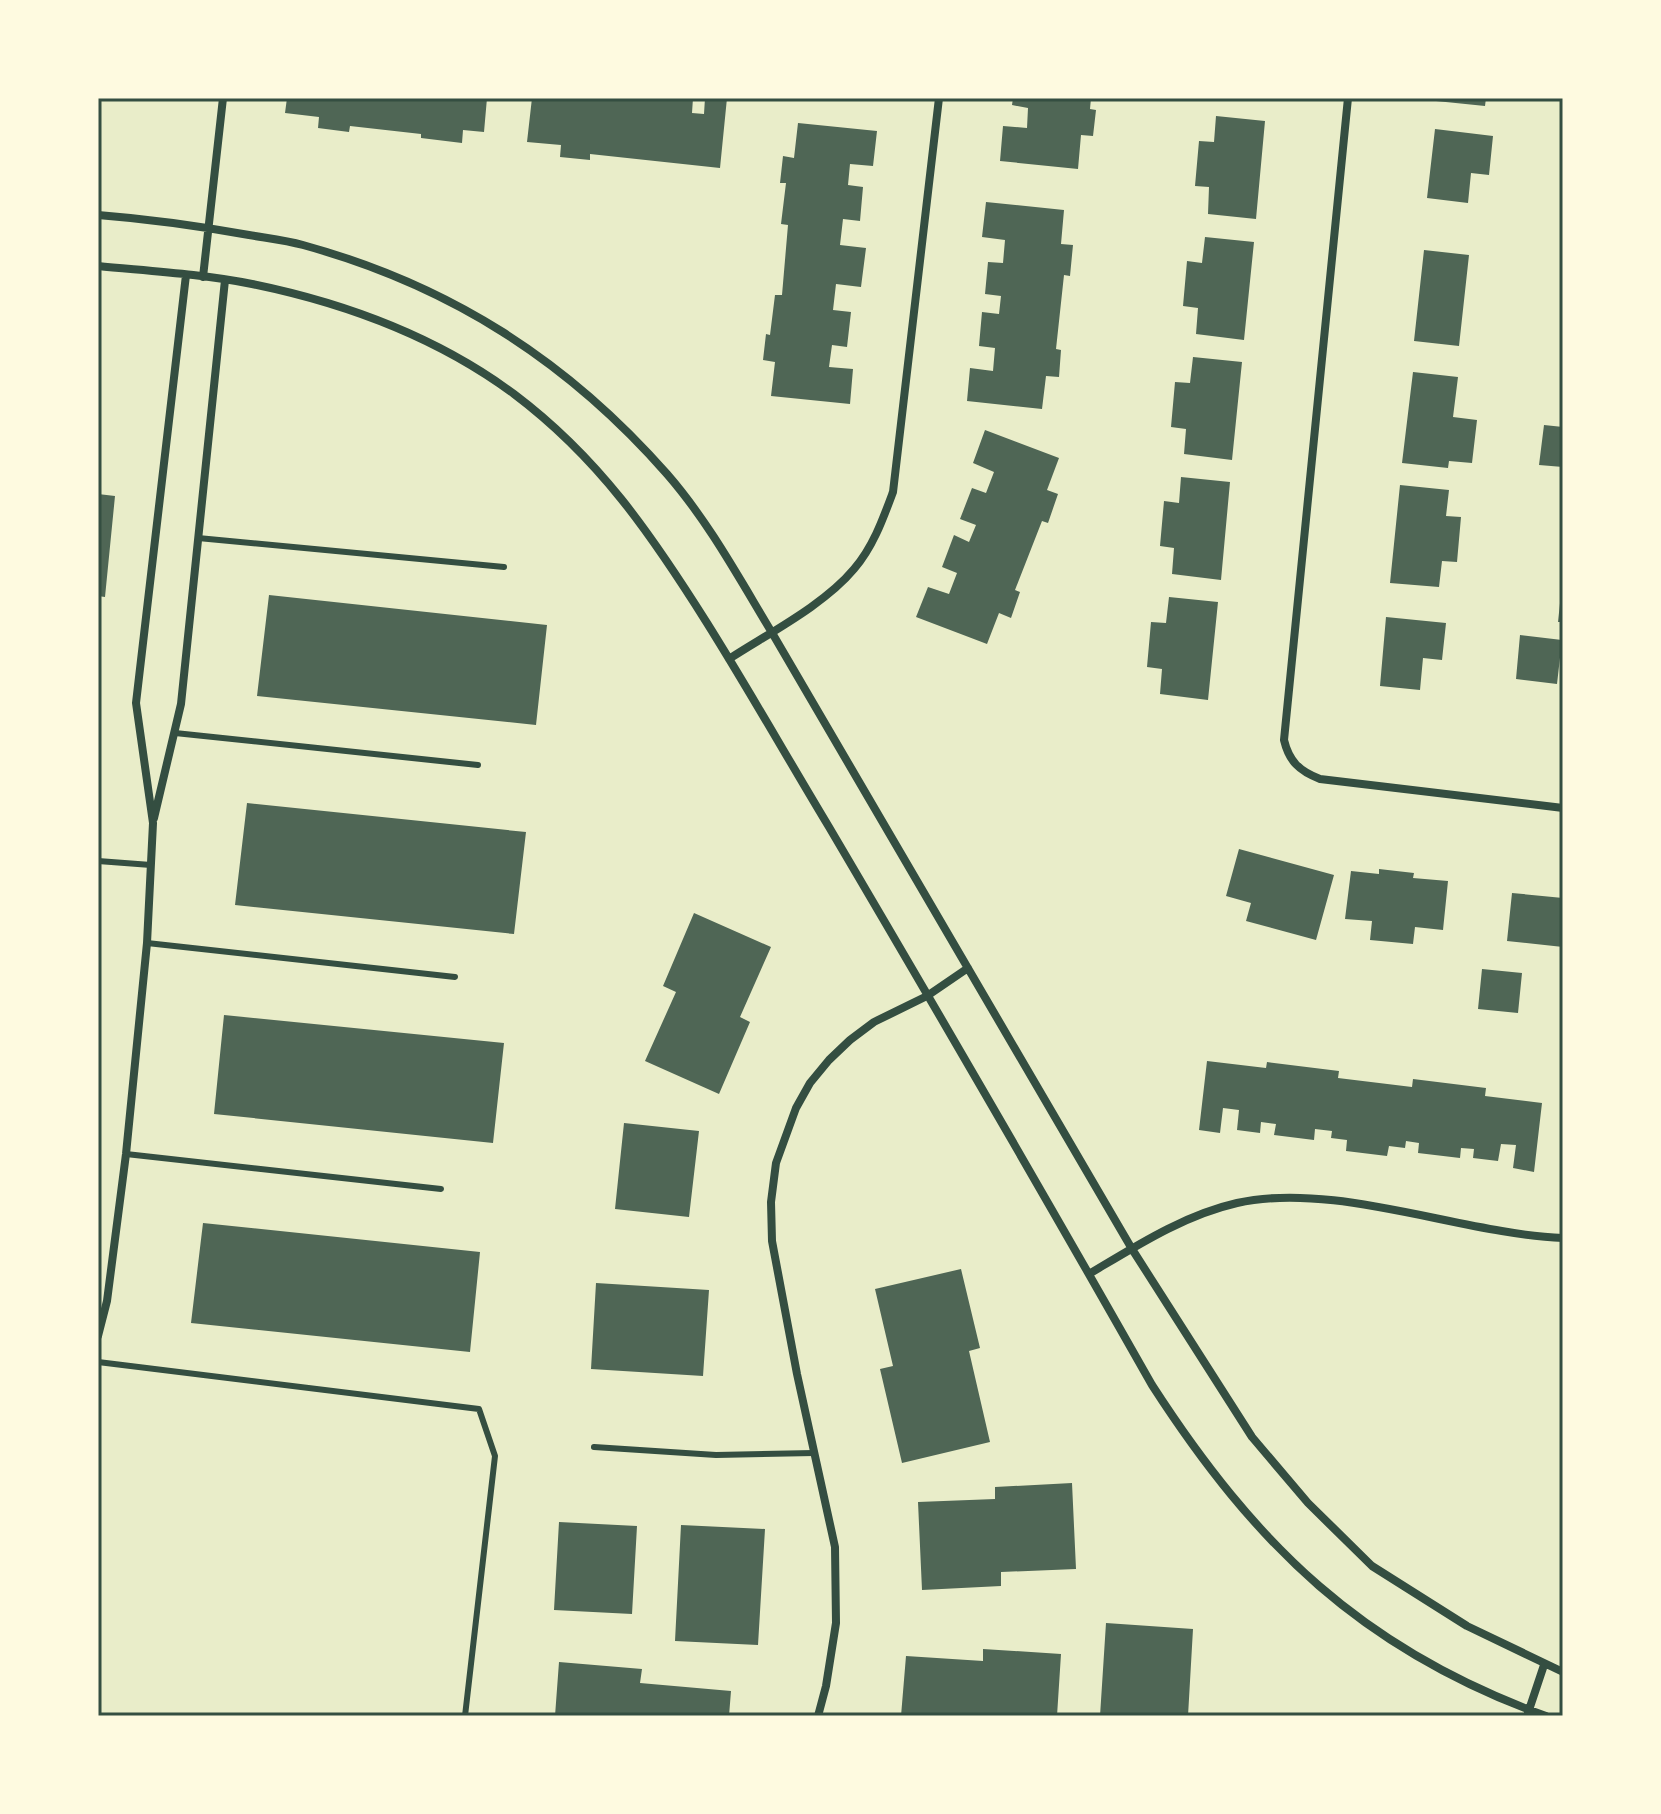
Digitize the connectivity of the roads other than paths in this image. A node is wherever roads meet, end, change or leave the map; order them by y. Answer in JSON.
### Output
{"nodes":[{"id":1,"x":223,"y":98,"type":"edge"},
{"id":2,"x":939,"y":98,"type":"edge"},
{"id":3,"x":1348,"y":98,"type":"edge"},
{"id":4,"x":98,"y":215,"type":"edge"},
{"id":5,"x":209,"y":228,"type":"junction"},
{"id":6,"x":98,"y":266,"type":"edge"},
{"id":7,"x":186,"y":275,"type":"junction"},
{"id":8,"x":203,"y":277,"type":"junction"},
{"id":9,"x":225,"y":280,"type":"junction"},
{"id":10,"x":198,"y":538,"type":"junction"},
{"id":11,"x":504,"y":567,"type":"dead end"},
{"id":12,"x":771,"y":631,"type":"junction"},
{"id":13,"x":729,"y":659,"type":"junction"},
{"id":14,"x":175,"y":733,"type":"junction"},
{"id":15,"x":478,"y":765,"type":"dead end"},
{"id":16,"x":1563,"y":808,"type":"edge"},
{"id":17,"x":153,"y":823,"type":"junction"},
{"id":18,"x":98,"y":861,"type":"edge"},
{"id":19,"x":151,"y":865,"type":"junction"},
{"id":20,"x":147,"y":943,"type":"junction"},
{"id":21,"x":968,"y":968,"type":"junction"},
{"id":22,"x":455,"y":977,"type":"dead end"},
{"id":23,"x":927,"y":996,"type":"junction"},
{"id":24,"x":126,"y":1154,"type":"junction"},
{"id":25,"x":441,"y":1189,"type":"dead end"},
{"id":26,"x":1563,"y":1238,"type":"edge"},
{"id":27,"x":1132,"y":1249,"type":"junction"},
{"id":28,"x":1089,"y":1274,"type":"junction"},
{"id":29,"x":103,"y":1301,"type":"edge"},
{"id":30,"x":98,"y":1336,"type":"edge"},
{"id":31,"x":98,"y":1362,"type":"edge"},
{"id":32,"x":594,"y":1447,"type":"dead end"},
{"id":33,"x":814,"y":1453,"type":"junction"},
{"id":34,"x":1544,"y":1665,"type":"junction"},
{"id":35,"x":1563,"y":1672,"type":"edge"},
{"id":36,"x":1528,"y":1713,"type":"edge"},
{"id":37,"x":465,"y":1716,"type":"edge"},
{"id":38,"x":818,"y":1716,"type":"edge"},
{"id":39,"x":1546,"y":1716,"type":"edge"}],
"edges":[{"from":1,"to":5,"type":"street"},
{"from":2,"to":12,"type":"street"},
{"from":3,"to":16,"type":"street"},
{"from":4,"to":5,"type":"street"},
{"from":5,"to":8,"type":"street"},
{"from":5,"to":12,"type":"street"},
{"from":6,"to":7,"type":"street"},
{"from":7,"to":8,"type":"street"},
{"from":7,"to":17,"type":"street"},
{"from":8,"to":9,"type":"street"},
{"from":9,"to":10,"type":"street"},
{"from":9,"to":13,"type":"street"},
{"from":10,"to":11,"type":"lane"},
{"from":10,"to":14,"type":"street"},
{"from":12,"to":13,"type":"street"},
{"from":12,"to":21,"type":"street"},
{"from":13,"to":23,"type":"street"},
{"from":14,"to":15,"type":"lane"},
{"from":14,"to":17,"type":"street"},
{"from":17,"to":19,"type":"street"},
{"from":18,"to":19,"type":"lane"},
{"from":19,"to":20,"type":"street"},
{"from":20,"to":22,"type":"lane"},
{"from":20,"to":24,"type":"street"},
{"from":21,"to":23,"type":"street"},
{"from":21,"to":27,"type":"street"},
{"from":23,"to":28,"type":"street"},
{"from":23,"to":33,"type":"street"},
{"from":24,"to":25,"type":"lane"},
{"from":24,"to":29,"type":"street"},
{"from":26,"to":27,"type":"street"},
{"from":27,"to":28,"type":"street"},
{"from":27,"to":34,"type":"street"},
{"from":28,"to":36,"type":"street"},
{"from":29,"to":30,"type":"street"},
{"from":31,"to":37,"type":"lane"},
{"from":32,"to":33,"type":"lane"},
{"from":33,"to":38,"type":"street"},
{"from":34,"to":35,"type":"street"},
{"from":34,"to":36,"type":"street"},
{"from":36,"to":39,"type":"street"}]}
